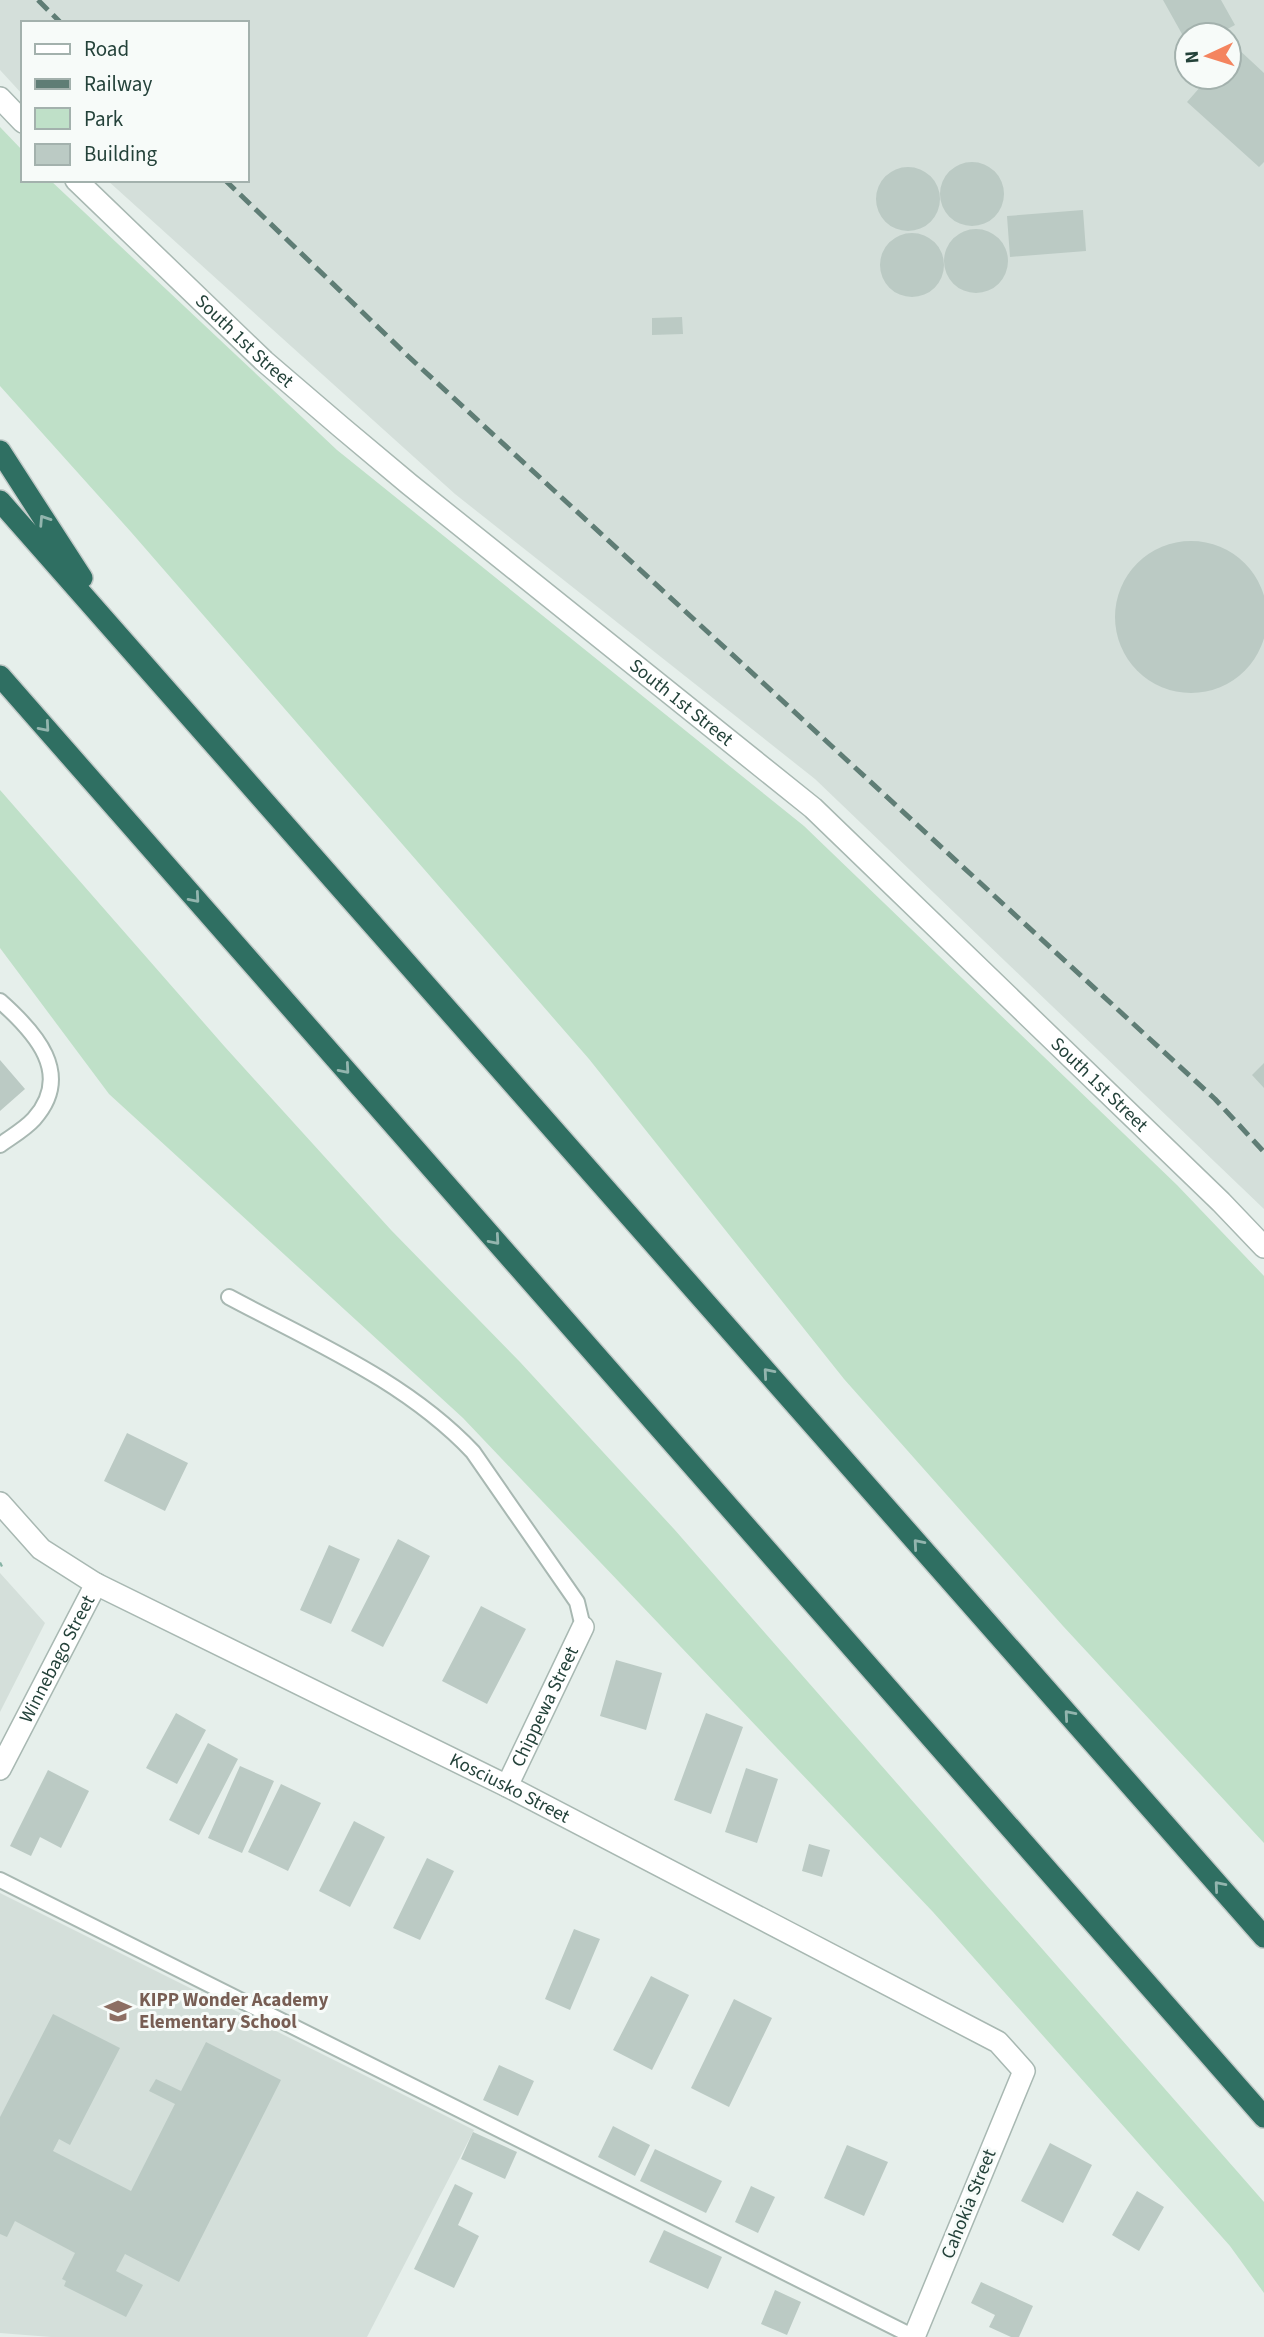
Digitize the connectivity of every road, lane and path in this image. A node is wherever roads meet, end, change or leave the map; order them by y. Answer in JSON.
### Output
{"nodes":[{"id":1,"x":0,"y":98,"type":"edge"},
{"id":2,"x":21,"y":120,"type":"edge"},
{"id":3,"x":78,"y":182,"type":"edge"},
{"id":4,"x":0,"y":451,"type":"edge"},
{"id":5,"x":0,"y":500,"type":"edge"},
{"id":6,"x":121,"y":639,"type":"junction"},
{"id":7,"x":1,"y":677,"type":"edge"},
{"id":8,"x":0,"y":1001,"type":"edge"},
{"id":9,"x":0,"y":1145,"type":"edge"},
{"id":10,"x":1264,"y":1247,"type":"edge"},
{"id":11,"x":229,"y":1297,"type":"dead end"},
{"id":12,"x":0,"y":1503,"type":"edge"},
{"id":13,"x":96,"y":1584,"type":"junction"},
{"id":14,"x":583,"y":1627,"type":"joint"},
{"id":15,"x":0,"y":1769,"type":"edge"},
{"id":16,"x":506,"y":1786,"type":"junction"},
{"id":17,"x":0,"y":1880,"type":"edge"},
{"id":18,"x":1264,"y":1937,"type":"edge"},
{"id":19,"x":1024,"y":2071,"type":"joint"},
{"id":20,"x":1264,"y":2117,"type":"edge"},
{"id":21,"x":914,"y":2337,"type":"edge"}],
"edges":[{"from":1,"to":2,"type":"street"},
{"from":3,"to":10,"type":"street","name":"South 1st Street"},
{"from":6,"to":4,"type":"highway","one_way":true},
{"from":5,"to":6,"type":"highway"},
{"from":18,"to":6,"type":"highway","one_way":true},
{"from":7,"to":20,"type":"highway","one_way":true},
{"from":8,"to":9,"type":"lane"},
{"from":11,"to":14,"type":"lane"},
{"from":12,"to":13,"type":"street","name":"Kosciusko Street"},
{"from":13,"to":15,"type":"street","name":"Winnebago Street"},
{"from":13,"to":16,"type":"street","name":"Kosciusko Street"},
{"from":14,"to":16,"type":"street","name":"Chippewa Street"},
{"from":16,"to":19,"type":"street","name":"Kosciusko Street"},
{"from":17,"to":21,"type":"lane"},
{"from":19,"to":21,"type":"street","name":"Cahokia Street"}]}
